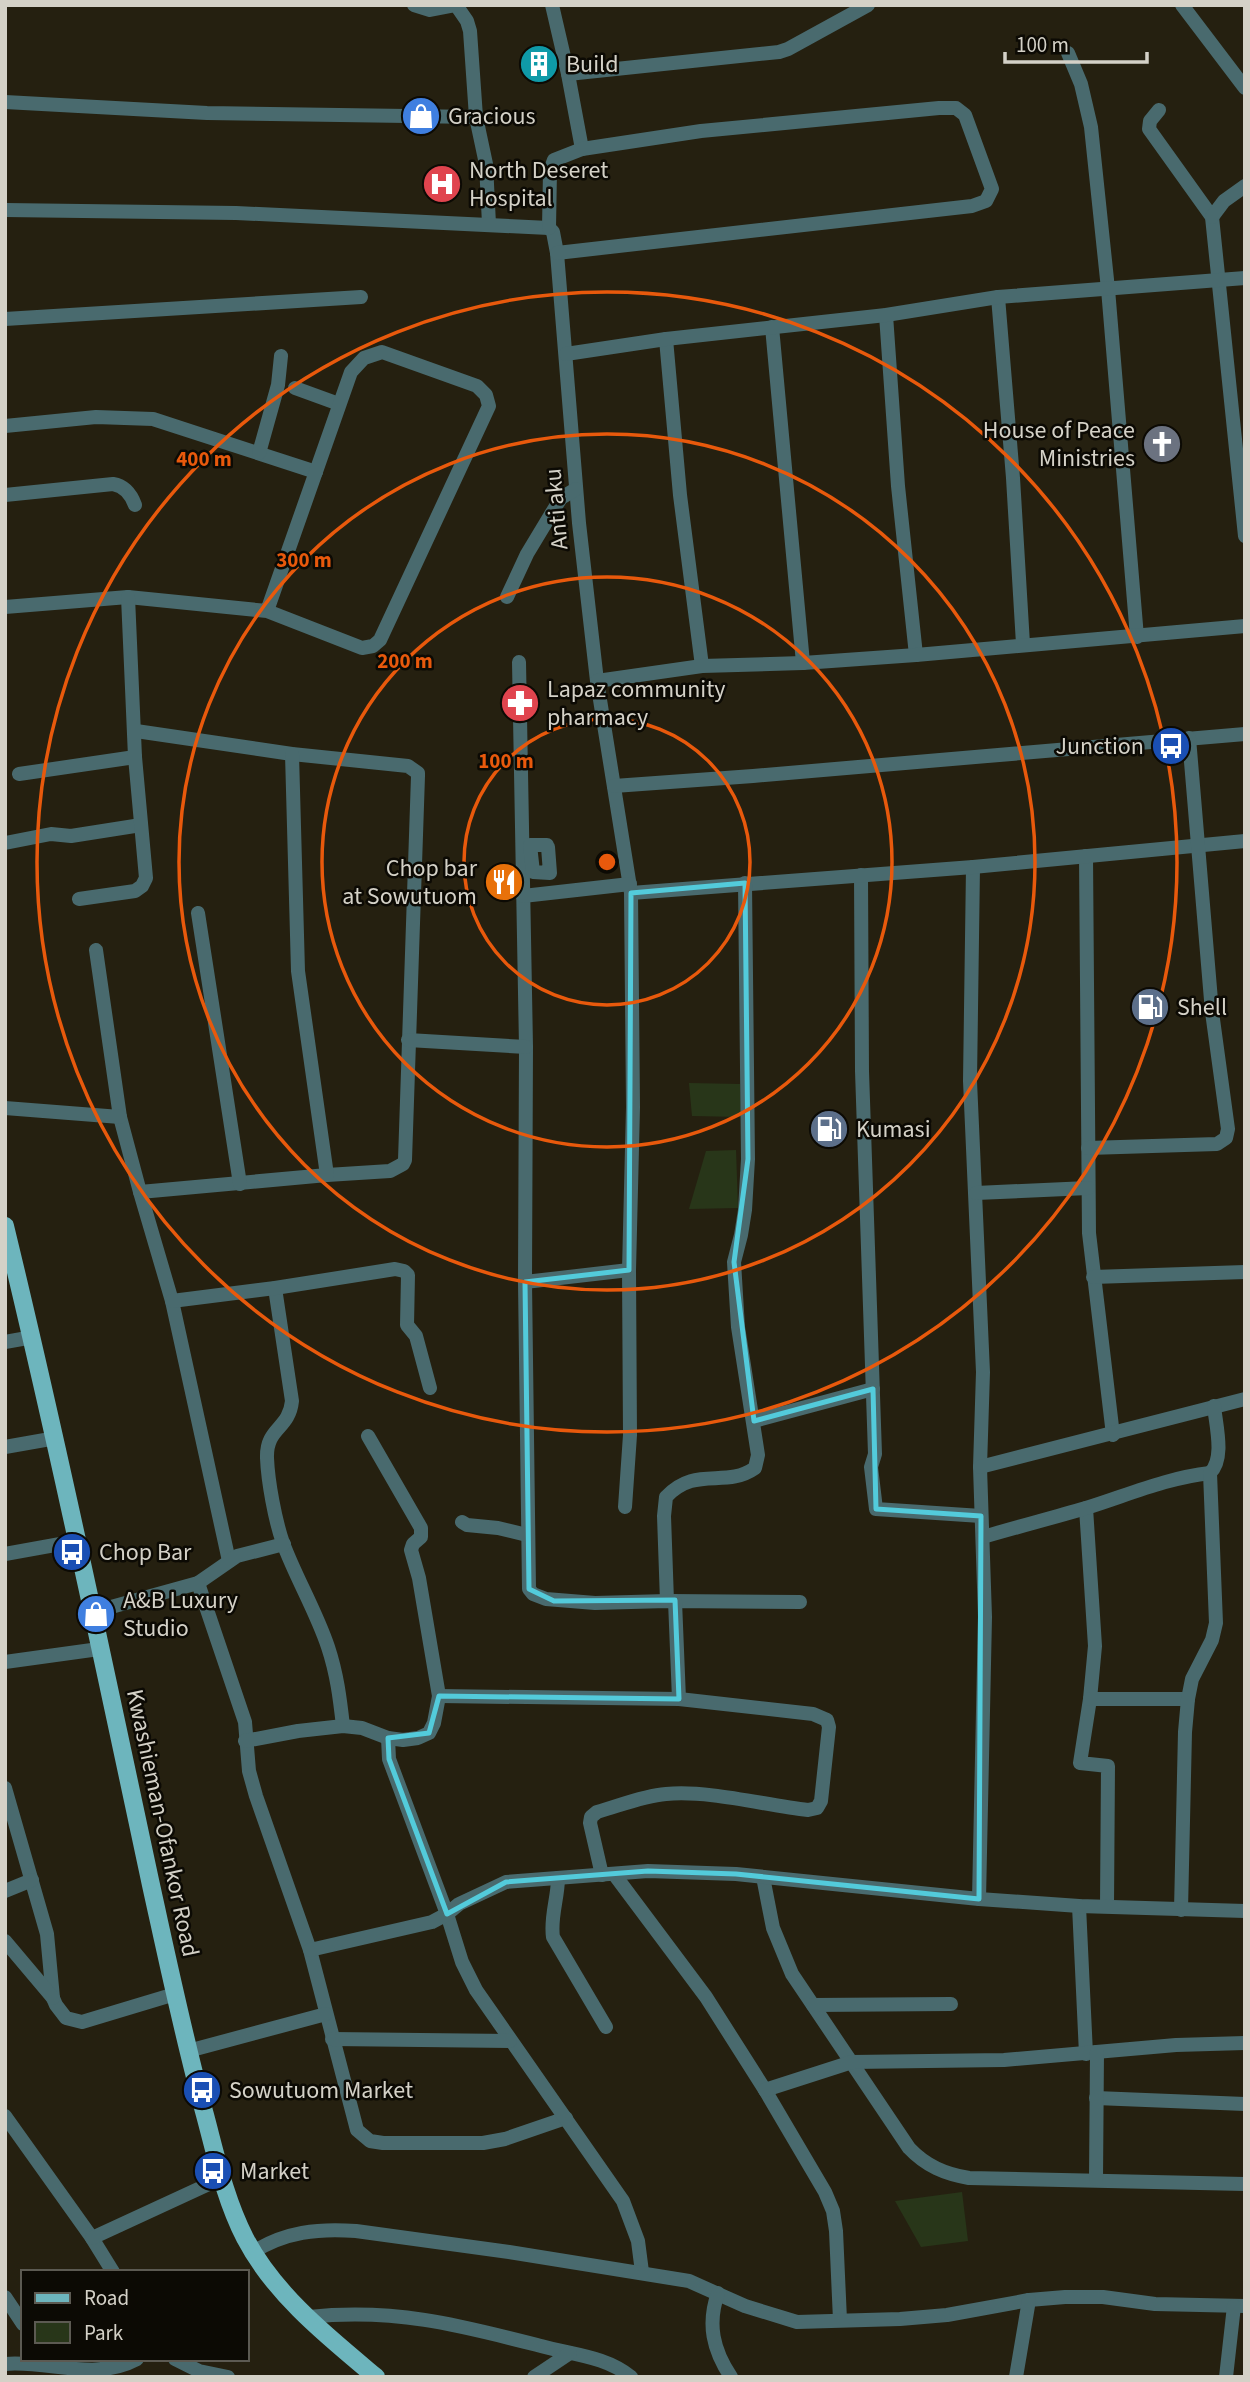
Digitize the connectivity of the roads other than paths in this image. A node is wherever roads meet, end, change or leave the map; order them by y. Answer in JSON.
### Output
{"nodes":[{"id":1,"x":414,"y":5,"type":"edge"},
{"id":2,"x":456,"y":5,"type":"edge"},
{"id":3,"x":552,"y":5,"type":"edge"},
{"id":4,"x":868,"y":5,"type":"edge"},
{"id":5,"x":1182,"y":5,"type":"edge"},
{"id":6,"x":1068,"y":53,"type":"dead end"},
{"id":7,"x":568,"y":74,"type":"junction"},
{"id":8,"x":1245,"y":88,"type":"edge"},
{"id":9,"x":5,"y":102,"type":"edge"},
{"id":10,"x":1159,"y":110,"type":"dead end"},
{"id":11,"x":477,"y":117,"type":"junction"},
{"id":12,"x":582,"y":149,"type":"junction"},
{"id":13,"x":1245,"y":186,"type":"edge"},
{"id":14,"x":5,"y":210,"type":"edge"},
{"id":15,"x":1212,"y":217,"type":"junction"},
{"id":16,"x":489,"y":224,"type":"junction"},
{"id":17,"x":549,"y":228,"type":"junction"},
{"id":18,"x":557,"y":253,"type":"junction"},
{"id":19,"x":1245,"y":278,"type":"edge"},
{"id":20,"x":1217,"y":281,"type":"junction"},
{"id":21,"x":1108,"y":289,"type":"junction"},
{"id":22,"x":361,"y":297,"type":"dead end"},
{"id":23,"x":998,"y":297,"type":"junction"},
{"id":24,"x":886,"y":315,"type":"junction"},
{"id":25,"x":5,"y":320,"type":"edge"},
{"id":26,"x":772,"y":327,"type":"junction"},
{"id":27,"x":666,"y":339,"type":"junction"},
{"id":28,"x":566,"y":354,"type":"junction"},
{"id":29,"x":281,"y":356,"type":"dead end"},
{"id":30,"x":296,"y":388,"type":"dead end"},
{"id":31,"x":339,"y":404,"type":"junction"},
{"id":32,"x":5,"y":426,"type":"edge"},
{"id":33,"x":259,"y":453,"type":"junction"},
{"id":34,"x":316,"y":472,"type":"junction"},
{"id":35,"x":576,"y":489,"type":"junction"},
{"id":36,"x":5,"y":495,"type":"edge"},
{"id":37,"x":135,"y":505,"type":"dead end"},
{"id":38,"x":1245,"y":536,"type":"edge"},
{"id":39,"x":128,"y":597,"type":"junction"},
{"id":40,"x":507,"y":597,"type":"dead end"},
{"id":41,"x":5,"y":607,"type":"edge"},
{"id":42,"x":267,"y":611,"type":"junction"},
{"id":43,"x":1245,"y":626,"type":"edge"},
{"id":44,"x":1137,"y":636,"type":"junction"},
{"id":45,"x":1024,"y":644,"type":"junction"},
{"id":46,"x":916,"y":655,"type":"junction"},
{"id":47,"x":519,"y":662,"type":"dead end"},
{"id":48,"x":803,"y":663,"type":"junction"},
{"id":49,"x":702,"y":666,"type":"junction"},
{"id":50,"x":597,"y":681,"type":"junction"},
{"id":51,"x":136,"y":731,"type":"junction"},
{"id":52,"x":1245,"y":734,"type":"edge"},
{"id":53,"x":1189,"y":738,"type":"junction"},
{"id":54,"x":292,"y":754,"type":"junction"},
{"id":55,"x":135,"y":757,"type":"junction"},
{"id":56,"x":19,"y":774,"type":"dead end"},
{"id":57,"x":614,"y":786,"type":"junction"},
{"id":58,"x":141,"y":825,"type":"junction"},
{"id":59,"x":1245,"y":841,"type":"edge"},
{"id":60,"x":5,"y":843,"type":"edge"},
{"id":61,"x":1200,"y":845,"type":"junction"},
{"id":62,"x":1086,"y":856,"type":"junction"},
{"id":63,"x":973,"y":867,"type":"junction"},
{"id":64,"x":861,"y":875,"type":"junction"},
{"id":65,"x":745,"y":883,"type":"junction"},
{"id":66,"x":631,"y":889,"type":"junction"},
{"id":67,"x":523,"y":896,"type":"junction"},
{"id":68,"x":79,"y":899,"type":"dead end"},
{"id":69,"x":198,"y":914,"type":"dead end"},
{"id":70,"x":96,"y":950,"type":"dead end"},
{"id":71,"x":408,"y":1040,"type":"junction"},
{"id":72,"x":526,"y":1047,"type":"junction"},
{"id":73,"x":5,"y":1108,"type":"edge"},
{"id":74,"x":120,"y":1117,"type":"junction"},
{"id":75,"x":1088,"y":1148,"type":"junction"},
{"id":76,"x":327,"y":1175,"type":"junction"},
{"id":77,"x":240,"y":1184,"type":"junction"},
{"id":78,"x":1088,"y":1188,"type":"junction"},
{"id":79,"x":140,"y":1192,"type":"junction"},
{"id":80,"x":976,"y":1194,"type":"junction"},
{"id":81,"x":5,"y":1226,"type":"edge"},
{"id":82,"x":9,"y":1257,"type":"edge"},
{"id":83,"x":629,"y":1270,"type":"junction"},
{"id":84,"x":1245,"y":1272,"type":"edge"},
{"id":85,"x":1093,"y":1277,"type":"junction"},
{"id":86,"x":525,"y":1282,"type":"junction"},
{"id":87,"x":275,"y":1288,"type":"junction"},
{"id":88,"x":172,"y":1301,"type":"junction"},
{"id":89,"x":33,"y":1337,"type":"junction"},
{"id":90,"x":5,"y":1342,"type":"edge"},
{"id":91,"x":430,"y":1388,"type":"dead end"},
{"id":92,"x":873,"y":1389,"type":"junction"},
{"id":93,"x":1245,"y":1399,"type":"edge"},
{"id":94,"x":1214,"y":1406,"type":"junction"},
{"id":95,"x":754,"y":1421,"type":"junction"},
{"id":96,"x":1113,"y":1435,"type":"junction"},
{"id":97,"x":368,"y":1436,"type":"dead end"},
{"id":98,"x":56,"y":1438,"type":"junction"},
{"id":99,"x":5,"y":1447,"type":"edge"},
{"id":100,"x":980,"y":1467,"type":"junction"},
{"id":101,"x":1210,"y":1473,"type":"junction"},
{"id":102,"x":625,"y":1507,"type":"dead end"},
{"id":103,"x":1086,"y":1508,"type":"junction"},
{"id":104,"x":981,"y":1516,"type":"junction"},
{"id":105,"x":462,"y":1522,"type":"dead end"},
{"id":106,"x":527,"y":1535,"type":"junction"},
{"id":107,"x":983,"y":1537,"type":"junction"},
{"id":108,"x":77,"y":1541,"type":"junction"},
{"id":109,"x":284,"y":1544,"type":"junction"},
{"id":110,"x":5,"y":1553,"type":"edge"},
{"id":111,"x":229,"y":1561,"type":"junction"},
{"id":112,"x":198,"y":1583,"type":"junction"},
{"id":113,"x":671,"y":1601,"type":"junction"},
{"id":114,"x":800,"y":1602,"type":"dead end"},
{"id":115,"x":93,"y":1612,"type":"junction"},
{"id":116,"x":100,"y":1649,"type":"junction"},
{"id":117,"x":5,"y":1661,"type":"edge"},
{"id":118,"x":439,"y":1696,"type":"junction"},
{"id":119,"x":679,"y":1699,"type":"junction"},
{"id":120,"x":1090,"y":1699,"type":"junction"},
{"id":121,"x":1188,"y":1699,"type":"junction"},
{"id":122,"x":343,"y":1726,"type":"junction"},
{"id":123,"x":388,"y":1738,"type":"junction"},
{"id":124,"x":245,"y":1741,"type":"junction"},
{"id":125,"x":5,"y":1788,"type":"edge"},
{"id":126,"x":608,"y":1874,"type":"junction"},
{"id":127,"x":763,"y":1877,"type":"junction"},
{"id":128,"x":558,"y":1878,"type":"junction"},
{"id":129,"x":32,"y":1880,"type":"junction"},
{"id":130,"x":5,"y":1891,"type":"edge"},
{"id":131,"x":979,"y":1899,"type":"junction"},
{"id":132,"x":1079,"y":1906,"type":"junction"},
{"id":133,"x":1107,"y":1906,"type":"junction"},
{"id":134,"x":1181,"y":1910,"type":"junction"},
{"id":135,"x":1245,"y":1912,"type":"edge"},
{"id":136,"x":447,"y":1914,"type":"junction"},
{"id":137,"x":5,"y":1941,"type":"edge"},
{"id":138,"x":310,"y":1950,"type":"junction"},
{"id":139,"x":175,"y":1994,"type":"junction"},
{"id":140,"x":53,"y":1998,"type":"junction"},
{"id":141,"x":951,"y":2004,"type":"dead end"},
{"id":142,"x":813,"y":2005,"type":"junction"},
{"id":143,"x":326,"y":2014,"type":"junction"},
{"id":144,"x":606,"y":2027,"type":"dead end"},
{"id":145,"x":332,"y":2039,"type":"junction"},
{"id":146,"x":510,"y":2042,"type":"junction"},
{"id":147,"x":1245,"y":2043,"type":"edge"},
{"id":148,"x":188,"y":2051,"type":"junction"},
{"id":149,"x":1091,"y":2053,"type":"junction"},
{"id":150,"x":852,"y":2062,"type":"junction"},
{"id":151,"x":765,"y":2090,"type":"junction"},
{"id":152,"x":1096,"y":2098,"type":"junction"},
{"id":153,"x":1245,"y":2104,"type":"edge"},
{"id":154,"x":5,"y":2116,"type":"edge"},
{"id":155,"x":566,"y":2118,"type":"junction"},
{"id":156,"x":222,"y":2178,"type":"junction"},
{"id":157,"x":1096,"y":2179,"type":"junction"},
{"id":158,"x":1245,"y":2184,"type":"edge"},
{"id":159,"x":92,"y":2238,"type":"junction"},
{"id":160,"x":253,"y":2252,"type":"junction"},
{"id":161,"x":112,"y":2270,"type":"edge"},
{"id":162,"x":642,"y":2272,"type":"junction"},
{"id":163,"x":718,"y":2293,"type":"junction"},
{"id":164,"x":5,"y":2297,"type":"edge"},
{"id":165,"x":1029,"y":2300,"type":"junction"},
{"id":166,"x":1239,"y":2306,"type":"edge"},
{"id":167,"x":309,"y":2318,"type":"junction"},
{"id":168,"x":840,"y":2320,"type":"junction"},
{"id":169,"x":21,"y":2321,"type":"edge"},
{"id":170,"x":570,"y":2353,"type":"junction"},
{"id":171,"x":38,"y":2361,"type":"edge"},
{"id":172,"x":132,"y":2361,"type":"edge"},
{"id":173,"x":179,"y":2361,"type":"edge"},
{"id":174,"x":5,"y":2364,"type":"edge"},
{"id":175,"x":228,"y":2377,"type":"edge"},
{"id":176,"x":376,"y":2377,"type":"edge"},
{"id":177,"x":534,"y":2377,"type":"edge"},
{"id":178,"x":631,"y":2377,"type":"edge"},
{"id":179,"x":731,"y":2377,"type":"edge"},
{"id":180,"x":1016,"y":2377,"type":"edge"},
{"id":181,"x":1226,"y":2377,"type":"edge"}],
"edges":[{"from":1,"to":2,"type":"street"},
{"from":2,"to":11,"type":"street"},
{"from":3,"to":7,"type":"street"},
{"from":4,"to":7,"type":"street"},
{"from":5,"to":8,"type":"street"},
{"from":6,"to":21,"type":"street"},
{"from":7,"to":12,"type":"street"},
{"from":9,"to":11,"type":"street"},
{"from":10,"to":15,"type":"street"},
{"from":11,"to":16,"type":"street"},
{"from":12,"to":17,"type":"street","name":"Anti aku"},
{"from":12,"to":18,"type":"street"},
{"from":13,"to":15,"type":"street"},
{"from":14,"to":16,"type":"street"},
{"from":15,"to":20,"type":"street"},
{"from":16,"to":17,"type":"street"},
{"from":17,"to":18,"type":"street","name":"Anti aku"},
{"from":18,"to":28,"type":"street","name":"Anti aku"},
{"from":19,"to":20,"type":"street"},
{"from":20,"to":21,"type":"street"},
{"from":20,"to":38,"type":"street"},
{"from":21,"to":23,"type":"street"},
{"from":21,"to":44,"type":"street"},
{"from":22,"to":25,"type":"street"},
{"from":23,"to":24,"type":"street"},
{"from":23,"to":45,"type":"street"},
{"from":24,"to":26,"type":"street"},
{"from":24,"to":46,"type":"street"},
{"from":26,"to":27,"type":"street"},
{"from":26,"to":48,"type":"street"},
{"from":27,"to":28,"type":"street"},
{"from":27,"to":49,"type":"street"},
{"from":28,"to":35,"type":"street","name":"Anti aku"},
{"from":29,"to":33,"type":"street"},
{"from":30,"to":31,"type":"street"},
{"from":31,"to":34,"type":"street"},
{"from":31,"to":42,"type":"street"},
{"from":32,"to":33,"type":"street"},
{"from":33,"to":34,"type":"street"},
{"from":34,"to":42,"type":"street"},
{"from":35,"to":40,"type":"street"},
{"from":35,"to":50,"type":"street","name":"Anti aku"},
{"from":36,"to":37,"type":"street"},
{"from":39,"to":41,"type":"street"},
{"from":39,"to":42,"type":"street"},
{"from":39,"to":51,"type":"street"},
{"from":43,"to":44,"type":"street"},
{"from":44,"to":45,"type":"street"},
{"from":45,"to":46,"type":"street"},
{"from":46,"to":48,"type":"street"},
{"from":47,"to":67,"type":"street"},
{"from":48,"to":49,"type":"street"},
{"from":49,"to":50,"type":"street"},
{"from":50,"to":57,"type":"street","name":"Anti aku"},
{"from":51,"to":54,"type":"street"},
{"from":51,"to":55,"type":"street"},
{"from":52,"to":53,"type":"street"},
{"from":53,"to":57,"type":"street"},
{"from":53,"to":61,"type":"street"},
{"from":54,"to":71,"type":"street"},
{"from":54,"to":76,"type":"street"},
{"from":55,"to":56,"type":"street"},
{"from":55,"to":58,"type":"street"},
{"from":57,"to":66,"type":"street","name":"Anti aku"},
{"from":58,"to":60,"type":"street"},
{"from":58,"to":68,"type":"street"},
{"from":59,"to":61,"type":"street"},
{"from":61,"to":62,"type":"street"},
{"from":61,"to":75,"type":"street"},
{"from":62,"to":63,"type":"street"},
{"from":62,"to":75,"type":"street"},
{"from":63,"to":64,"type":"street"},
{"from":63,"to":80,"type":"street"},
{"from":64,"to":65,"type":"street"},
{"from":64,"to":92,"type":"street"},
{"from":65,"to":66,"type":"street"},
{"from":65,"to":95,"type":"street"},
{"from":66,"to":67,"type":"street"},
{"from":66,"to":83,"type":"street","name":"Anti aku"},
{"from":67,"to":72,"type":"street"},
{"from":69,"to":77,"type":"street"},
{"from":70,"to":74,"type":"street"},
{"from":71,"to":72,"type":"street"},
{"from":71,"to":76,"type":"street"},
{"from":72,"to":86,"type":"street"},
{"from":73,"to":74,"type":"street"},
{"from":74,"to":79,"type":"street"},
{"from":75,"to":78,"type":"street"},
{"from":76,"to":77,"type":"street"},
{"from":77,"to":79,"type":"street"},
{"from":78,"to":80,"type":"street"},
{"from":78,"to":85,"type":"street"},
{"from":79,"to":88,"type":"street"},
{"from":80,"to":100,"type":"street"},
{"from":81,"to":82,"type":"main road","name":"Kwashieman-Ofankor Road"},
{"from":82,"to":89,"type":"main road","name":"Kwashieman-Ofankor Road"},
{"from":83,"to":86,"type":"street"},
{"from":83,"to":102,"type":"street","name":"Anti aku"},
{"from":84,"to":85,"type":"street"},
{"from":85,"to":96,"type":"street"},
{"from":86,"to":106,"type":"street"},
{"from":87,"to":88,"type":"street"},
{"from":87,"to":91,"type":"street"},
{"from":87,"to":109,"type":"street"},
{"from":88,"to":111,"type":"street"},
{"from":89,"to":90,"type":"street"},
{"from":89,"to":98,"type":"main road","name":"Kwashieman-Ofankor Road"},
{"from":92,"to":95,"type":"street"},
{"from":92,"to":104,"type":"street"},
{"from":93,"to":94,"type":"street"},
{"from":94,"to":96,"type":"street"},
{"from":94,"to":101,"type":"street"},
{"from":95,"to":113,"type":"street"},
{"from":96,"to":100,"type":"street"},
{"from":97,"to":118,"type":"street"},
{"from":98,"to":99,"type":"street"},
{"from":98,"to":108,"type":"main road","name":"Kwashieman-Ofankor Road"},
{"from":100,"to":104,"type":"street"},
{"from":101,"to":103,"type":"street"},
{"from":101,"to":121,"type":"street"},
{"from":103,"to":107,"type":"street"},
{"from":103,"to":120,"type":"street"},
{"from":104,"to":107,"type":"street"},
{"from":105,"to":106,"type":"street"},
{"from":106,"to":113,"type":"street"},
{"from":107,"to":131,"type":"street"},
{"from":108,"to":110,"type":"street"},
{"from":108,"to":115,"type":"main road","name":"Kwashieman-Ofankor Road"},
{"from":109,"to":111,"type":"street"},
{"from":109,"to":122,"type":"street"},
{"from":111,"to":112,"type":"street"},
{"from":112,"to":115,"type":"street"},
{"from":112,"to":124,"type":"street"},
{"from":113,"to":114,"type":"street"},
{"from":113,"to":119,"type":"street"},
{"from":115,"to":116,"type":"main road","name":"Kwashieman-Ofankor Road"},
{"from":116,"to":117,"type":"street"},
{"from":116,"to":139,"type":"main road","name":"Kwashieman-Ofankor Road"},
{"from":118,"to":119,"type":"street"},
{"from":118,"to":123,"type":"street"},
{"from":119,"to":126,"type":"street"},
{"from":120,"to":121,"type":"street"},
{"from":120,"to":133,"type":"street"},
{"from":121,"to":134,"type":"street"},
{"from":122,"to":123,"type":"street"},
{"from":122,"to":124,"type":"street"},
{"from":123,"to":136,"type":"street"},
{"from":124,"to":138,"type":"street"},
{"from":125,"to":129,"type":"street"},
{"from":126,"to":127,"type":"street"},
{"from":126,"to":128,"type":"street"},
{"from":126,"to":151,"type":"street"},
{"from":127,"to":131,"type":"street"},
{"from":127,"to":142,"type":"street"},
{"from":128,"to":136,"type":"street"},
{"from":128,"to":144,"type":"street"},
{"from":129,"to":130,"type":"street"},
{"from":129,"to":140,"type":"street"},
{"from":131,"to":132,"type":"street"},
{"from":132,"to":133,"type":"street"},
{"from":132,"to":149,"type":"street"},
{"from":133,"to":134,"type":"street"},
{"from":134,"to":135,"type":"street"},
{"from":136,"to":138,"type":"street"},
{"from":136,"to":146,"type":"street"},
{"from":137,"to":140,"type":"street"},
{"from":138,"to":143,"type":"street"},
{"from":139,"to":140,"type":"street"},
{"from":139,"to":148,"type":"main road","name":"Kwashieman-Ofankor Road"},
{"from":141,"to":142,"type":"street"},
{"from":142,"to":150,"type":"street"},
{"from":143,"to":145,"type":"street"},
{"from":143,"to":148,"type":"street"},
{"from":145,"to":146,"type":"street"},
{"from":145,"to":155,"type":"street"},
{"from":146,"to":155,"type":"street"},
{"from":147,"to":149,"type":"street"},
{"from":148,"to":156,"type":"main road","name":"Kwashieman-Ofankor Road"},
{"from":149,"to":150,"type":"street"},
{"from":149,"to":152,"type":"street"},
{"from":150,"to":151,"type":"street"},
{"from":150,"to":157,"type":"street"},
{"from":151,"to":168,"type":"street"},
{"from":152,"to":153,"type":"street"},
{"from":152,"to":157,"type":"street"},
{"from":154,"to":159,"type":"street"},
{"from":155,"to":162,"type":"street"},
{"from":156,"to":159,"type":"street"},
{"from":156,"to":160,"type":"main road","name":"Kwashieman-Ofankor Road"},
{"from":157,"to":158,"type":"street"},
{"from":159,"to":161,"type":"street"},
{"from":160,"to":162,"type":"street"},
{"from":160,"to":167,"type":"main road","name":"Kwashieman-Ofankor Road"},
{"from":162,"to":163,"type":"street"},
{"from":163,"to":168,"type":"street"},
{"from":163,"to":179,"type":"street"},
{"from":164,"to":169,"type":"street"},
{"from":165,"to":166,"type":"street"},
{"from":165,"to":168,"type":"street"},
{"from":165,"to":180,"type":"street"},
{"from":166,"to":181,"type":"street"},
{"from":167,"to":170,"type":"street"},
{"from":167,"to":176,"type":"main road","name":"Kwashieman-Ofankor Road"},
{"from":170,"to":177,"type":"street"},
{"from":170,"to":178,"type":"street"},
{"from":171,"to":172,"type":"street"},
{"from":171,"to":174,"type":"street"},
{"from":173,"to":175,"type":"street"}]}
